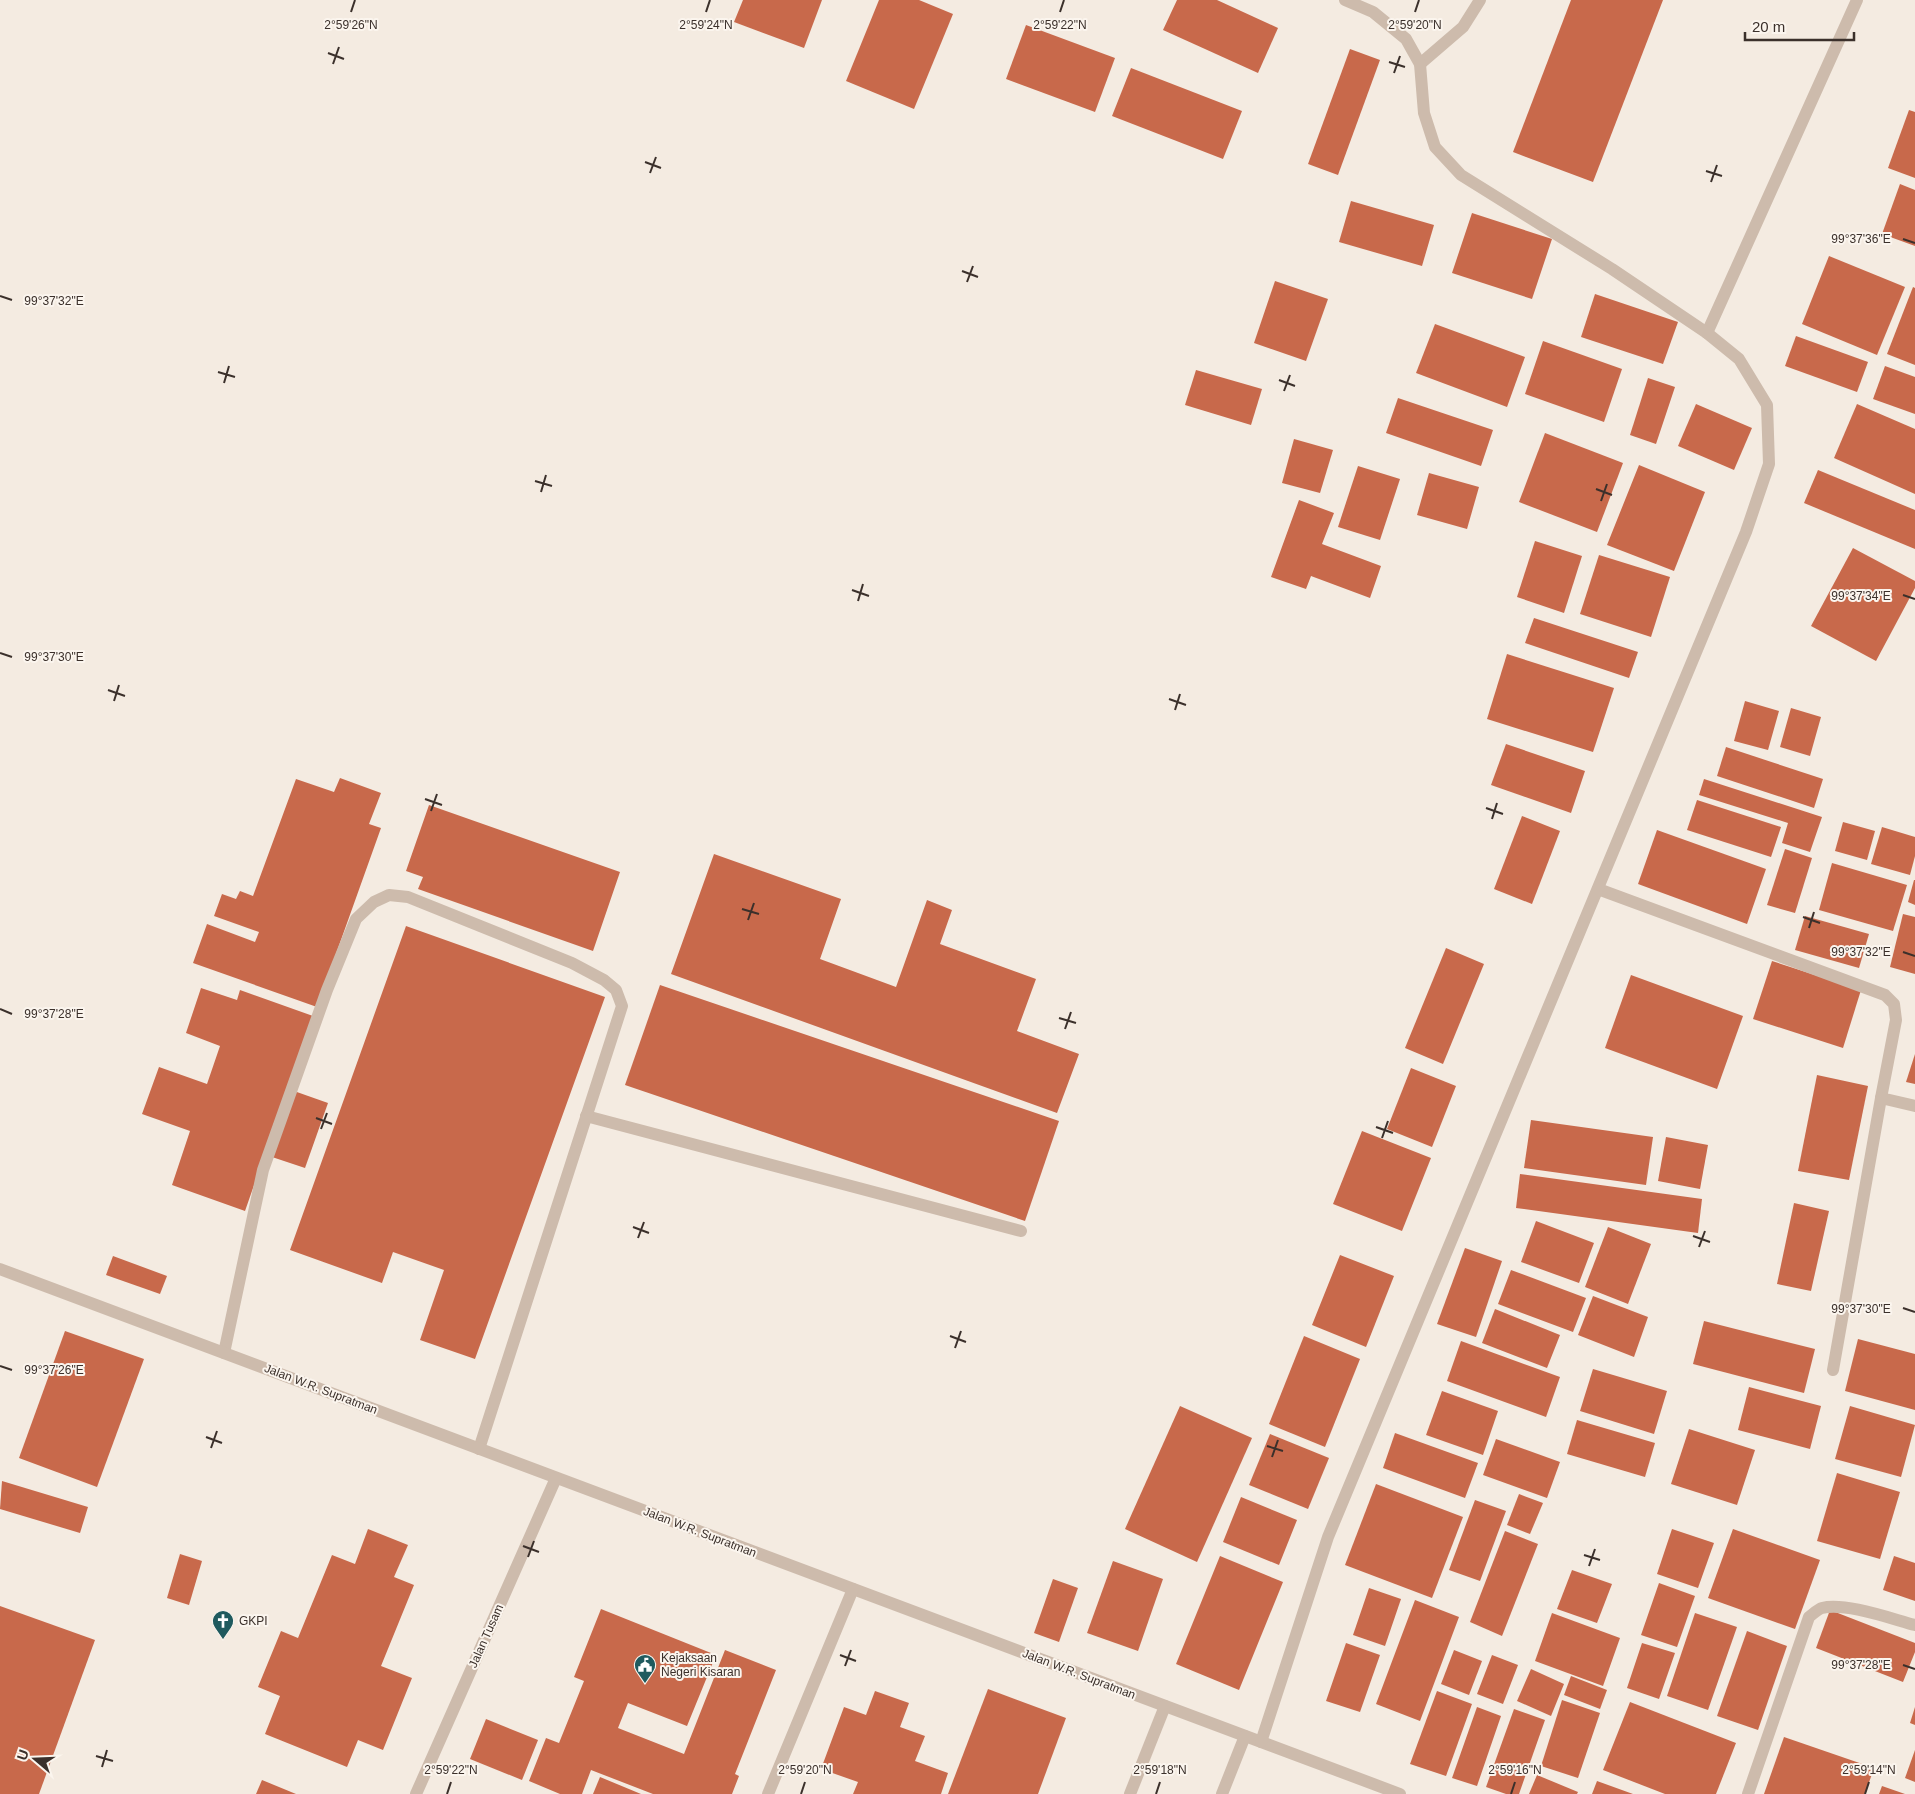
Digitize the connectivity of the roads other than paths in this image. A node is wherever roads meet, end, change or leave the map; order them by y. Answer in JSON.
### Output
{"nodes":[{"id":1,"x":1345,"y":0,"type":"edge"},
{"id":2,"x":1480,"y":0,"type":"edge"},
{"id":3,"x":1857,"y":0,"type":"edge"},
{"id":4,"x":1420,"y":64,"type":"junction"},
{"id":5,"x":1707,"y":333,"type":"junction"},
{"id":6,"x":1598,"y":889,"type":"junction"},
{"id":7,"x":1881,"y":1098,"type":"junction"},
{"id":8,"x":1915,"y":1106,"type":"edge"},
{"id":9,"x":586,"y":1116,"type":"junction"},
{"id":10,"x":1022,"y":1230,"type":"dead end"},
{"id":11,"x":0,"y":1269,"type":"edge"},
{"id":12,"x":224,"y":1353,"type":"junction"},
{"id":13,"x":1833,"y":1370,"type":"dead end"},
{"id":14,"x":479,"y":1448,"type":"junction"},
{"id":15,"x":556,"y":1478,"type":"junction"},
{"id":16,"x":853,"y":1589,"type":"junction"},
{"id":17,"x":1915,"y":1625,"type":"edge"},
{"id":18,"x":1165,"y":1706,"type":"junction"},
{"id":19,"x":1245,"y":1736,"type":"junction"},
{"id":20,"x":1261,"y":1742,"type":"junction"},
{"id":21,"x":416,"y":1794,"type":"edge"},
{"id":22,"x":768,"y":1794,"type":"edge"},
{"id":23,"x":1130,"y":1794,"type":"edge"},
{"id":24,"x":1222,"y":1794,"type":"edge"},
{"id":25,"x":1400,"y":1794,"type":"edge"},
{"id":26,"x":1748,"y":1794,"type":"edge"}],
"edges":[{"from":1,"to":4,"type":"street"},
{"from":2,"to":4,"type":"street"},
{"from":3,"to":5,"type":"street"},
{"from":4,"to":5,"type":"street"},
{"from":5,"to":6,"type":"street"},
{"from":6,"to":7,"type":"street"},
{"from":6,"to":20,"type":"street"},
{"from":7,"to":8,"type":"street"},
{"from":7,"to":13,"type":"street"},
{"from":9,"to":10,"type":"street"},
{"from":9,"to":12,"type":"street"},
{"from":9,"to":14,"type":"street"},
{"from":11,"to":12,"type":"street","name":"Jalan W.R. Supratman"},
{"from":12,"to":14,"type":"street","name":"Jalan W.R. Supratman"},
{"from":14,"to":15,"type":"street","name":"Jalan W.R. Supratman"},
{"from":15,"to":16,"type":"street","name":"Jalan W.R. Supratman"},
{"from":15,"to":21,"type":"street","name":"Jalan Tusam"},
{"from":16,"to":18,"type":"street","name":"Jalan W.R. Supratman"},
{"from":16,"to":22,"type":"street"},
{"from":17,"to":26,"type":"street"},
{"from":18,"to":19,"type":"street","name":"Jalan W.R. Supratman"},
{"from":18,"to":23,"type":"street"},
{"from":19,"to":20,"type":"street","name":"Jalan W.R. Supratman"},
{"from":19,"to":24,"type":"street"},
{"from":20,"to":25,"type":"street","name":"Jalan W.R. Supratman"}]}
